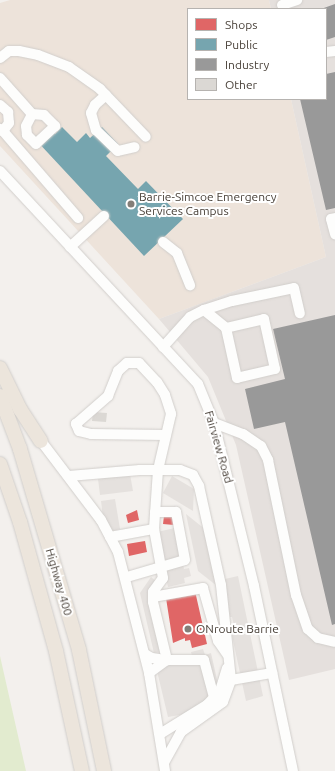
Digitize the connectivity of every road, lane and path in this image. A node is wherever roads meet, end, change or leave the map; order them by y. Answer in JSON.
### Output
{"nodes":[{"id":1,"x":297,"y":0,"type":"edge"},
{"id":2,"x":282,"y":5,"type":"edge"},
{"id":3,"x":0,"y":58,"type":"edge"},
{"id":4,"x":0,"y":78,"type":"edge"},
{"id":5,"x":106,"y":95,"type":"junction"},
{"id":6,"x":0,"y":105,"type":"edge"},
{"id":7,"x":32,"y":114,"type":"dead end"},
{"id":8,"x":1,"y":130,"type":"edge"},
{"id":9,"x":146,"y":137,"type":"dead end"},
{"id":10,"x":135,"y":148,"type":"dead end"},
{"id":11,"x":0,"y":171,"type":"edge"},
{"id":12,"x":104,"y":216,"type":"dead end"},
{"id":13,"x":78,"y":218,"type":"dead end"},
{"id":14,"x":335,"y":218,"type":"edge"},
{"id":15,"x":335,"y":234,"type":"edge"},
{"id":16,"x":163,"y":242,"type":"dead end"},
{"id":17,"x":70,"y":247,"type":"junction"},
{"id":18,"x":190,"y":285,"type":"dead end"},
{"id":19,"x":204,"y":310,"type":"junction"},
{"id":20,"x":300,"y":313,"type":"dead end"},
{"id":21,"x":226,"y":328,"type":"junction"},
{"id":22,"x":163,"y":347,"type":"junction"},
{"id":23,"x":0,"y":368,"type":"edge"},
{"id":24,"x":0,"y":396,"type":"edge"},
{"id":25,"x":214,"y":423,"type":"junction"},
{"id":26,"x":166,"y":435,"type":"junction"},
{"id":27,"x":41,"y":441,"type":"joint"},
{"id":28,"x":0,"y":464,"type":"edge"},
{"id":29,"x":158,"y":470,"type":"junction"},
{"id":30,"x":69,"y":476,"type":"junction"},
{"id":31,"x":155,"y":512,"type":"junction"},
{"id":32,"x":154,"y":529,"type":"junction"},
{"id":33,"x":110,"y":537,"type":"junction"},
{"id":34,"x":161,"y":568,"type":"junction"},
{"id":35,"x":126,"y":577,"type":"junction"},
{"id":36,"x":153,"y":596,"type":"junction"},
{"id":37,"x":335,"y":642,"type":"edge"},
{"id":38,"x":145,"y":654,"type":"junction"},
{"id":39,"x":228,"y":658,"type":"junction"},
{"id":40,"x":167,"y":660,"type":"junction"},
{"id":41,"x":149,"y":673,"type":"junction"},
{"id":42,"x":272,"y":673,"type":"junction"},
{"id":43,"x":231,"y":680,"type":"junction"},
{"id":44,"x":214,"y":698,"type":"junction"},
{"id":45,"x":160,"y":734,"type":"junction"},
{"id":46,"x":165,"y":767,"type":"edge"},
{"id":47,"x":82,"y":771,"type":"edge"},
{"id":48,"x":104,"y":771,"type":"edge"},
{"id":49,"x":294,"y":771,"type":"edge"}],
"edges":[{"from":1,"to":2,"type":"street"},
{"from":3,"to":5,"type":"street"},
{"from":4,"to":7,"type":"street"},
{"from":5,"to":9,"type":"street"},
{"from":5,"to":10,"type":"street"},
{"from":6,"to":8,"type":"street"},
{"from":8,"to":13,"type":"street"},
{"from":11,"to":17,"type":"street","name":"Fairview Road"},
{"from":12,"to":17,"type":"street"},
{"from":14,"to":15,"type":"street"},
{"from":16,"to":18,"type":"street"},
{"from":17,"to":22,"type":"street","name":"Fairview Road"},
{"from":19,"to":20,"type":"street"},
{"from":19,"to":21,"type":"street"},
{"from":19,"to":22,"type":"street"},
{"from":21,"to":21,"type":"street"},
{"from":22,"to":25,"type":"street","name":"Fairview Road"},
{"from":23,"to":27,"type":"highway"},
{"from":24,"to":48,"type":"highway","name":"Highway 400"},
{"from":25,"to":37,"type":"street"},
{"from":25,"to":42,"type":"street","name":"Fairview Road"},
{"from":26,"to":26,"type":"street"},
{"from":26,"to":29,"type":"street"},
{"from":27,"to":30,"type":"street"},
{"from":28,"to":47,"type":"highway","name":"Highway 400"},
{"from":29,"to":30,"type":"street"},
{"from":29,"to":31,"type":"street"},
{"from":29,"to":39,"type":"street"},
{"from":30,"to":33,"type":"street"},
{"from":31,"to":32,"type":"street"},
{"from":31,"to":34,"type":"street"},
{"from":32,"to":33,"type":"street"},
{"from":32,"to":34,"type":"street"},
{"from":33,"to":35,"type":"street"},
{"from":34,"to":35,"type":"street"},
{"from":34,"to":36,"type":"street"},
{"from":35,"to":38,"type":"street"},
{"from":36,"to":39,"type":"street"},
{"from":36,"to":40,"type":"street"},
{"from":38,"to":40,"type":"street"},
{"from":38,"to":41,"type":"street"},
{"from":39,"to":43,"type":"street"},
{"from":39,"to":44,"type":"street"},
{"from":40,"to":41,"type":"street"},
{"from":40,"to":44,"type":"street"},
{"from":41,"to":45,"type":"street"},
{"from":42,"to":43,"type":"street"},
{"from":42,"to":49,"type":"street","name":"Fairview Road"},
{"from":43,"to":46,"type":"street"},
{"from":44,"to":45,"type":"street"},
{"from":45,"to":46,"type":"street"}]}
